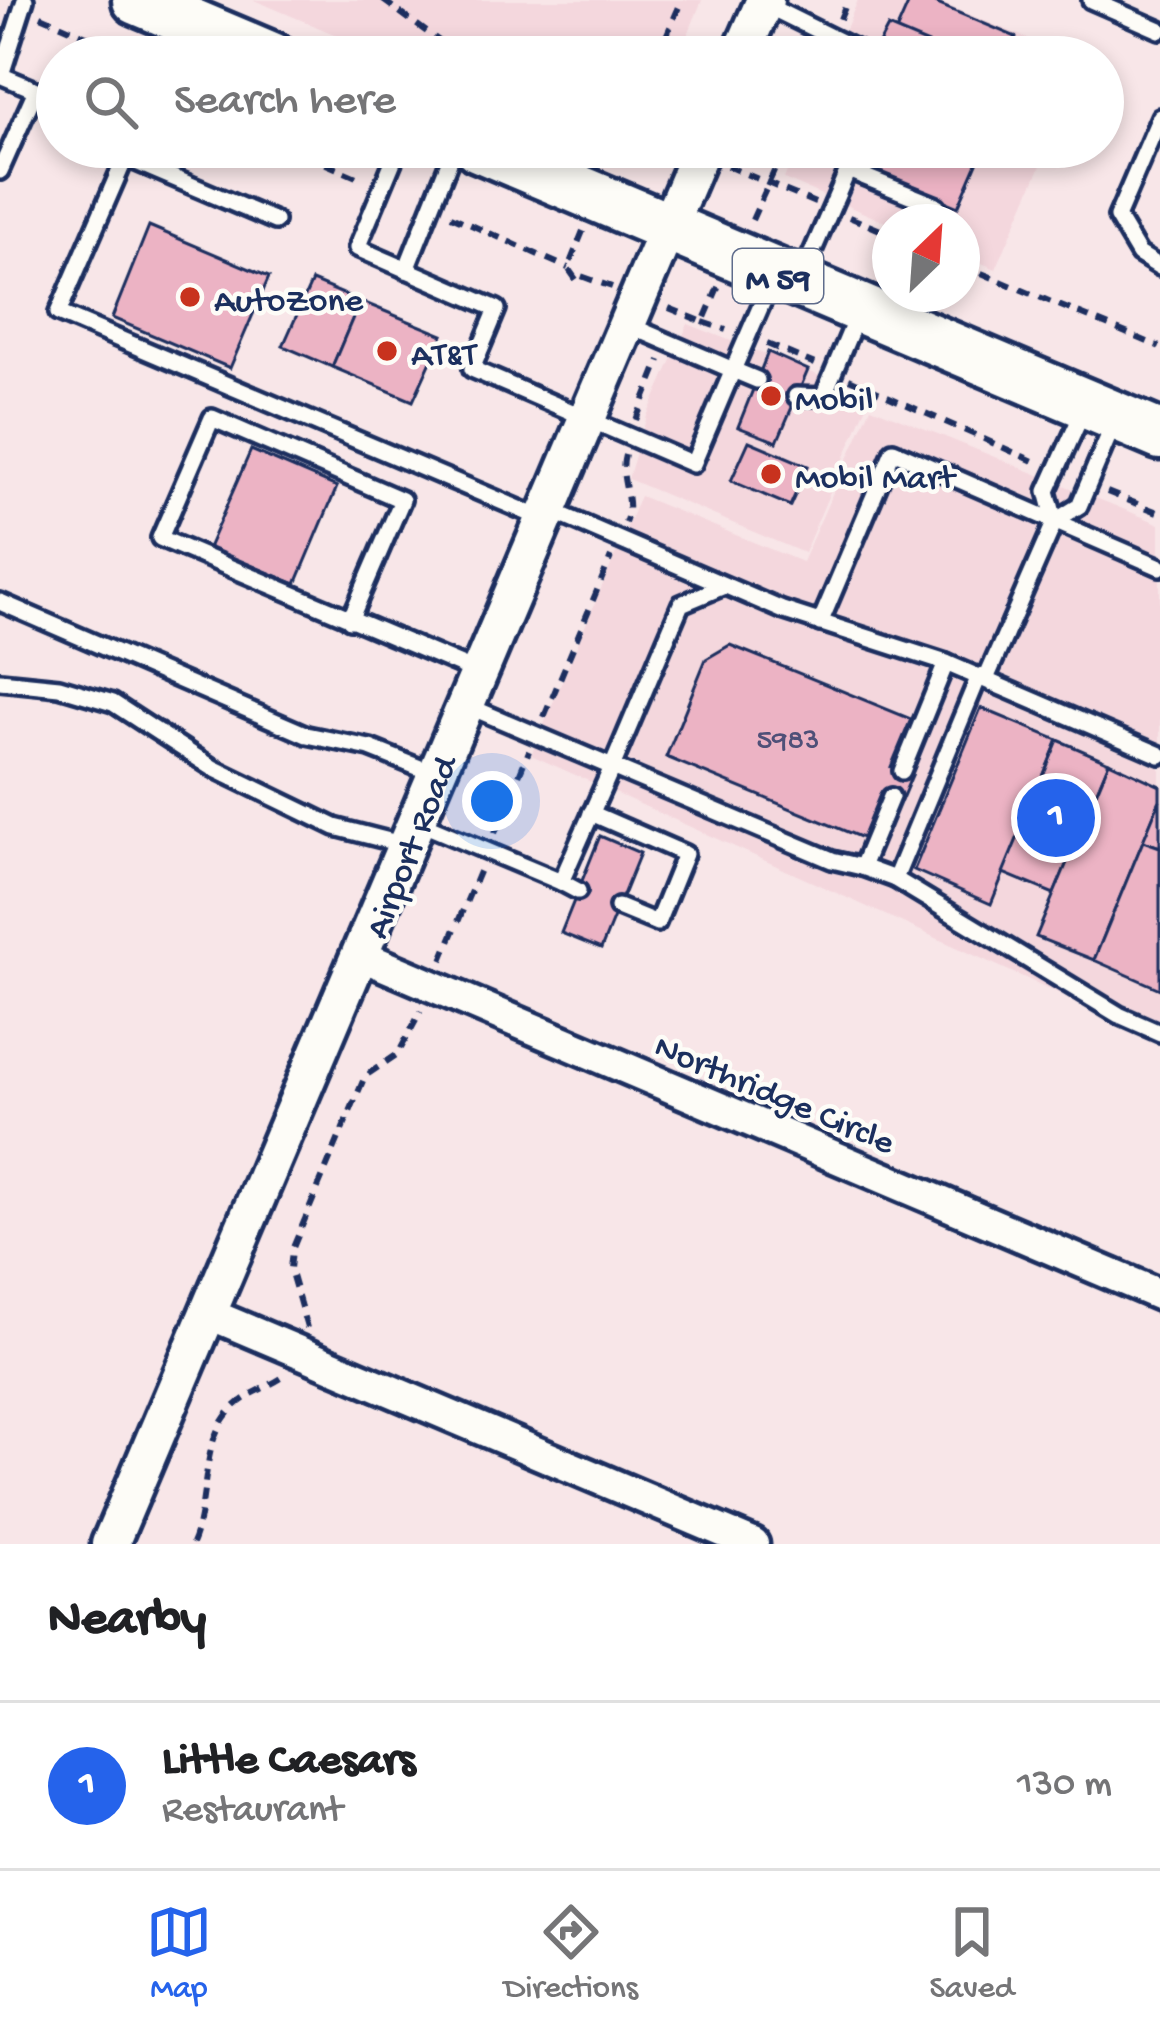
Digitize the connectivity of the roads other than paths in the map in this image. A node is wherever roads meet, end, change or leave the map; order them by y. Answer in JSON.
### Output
{"nodes":[{"id":1,"x":1091,"y":0,"type":"edge"},
{"id":2,"x":764,"y":2,"type":"edge"},
{"id":3,"x":24,"y":4,"type":"edge"},
{"id":4,"x":161,"y":25,"type":"edge"},
{"id":5,"x":1160,"y":29,"type":"edge"},
{"id":6,"x":199,"y":36,"type":"edge"},
{"id":7,"x":749,"y":36,"type":"edge"},
{"id":8,"x":830,"y":36,"type":"edge"},
{"id":9,"x":0,"y":75,"type":"edge"},
{"id":10,"x":1160,"y":117,"type":"edge"},
{"id":11,"x":122,"y":168,"type":"edge"},
{"id":12,"x":163,"y":168,"type":"edge"},
{"id":13,"x":390,"y":168,"type":"edge"},
{"id":14,"x":447,"y":168,"type":"edge"},
{"id":15,"x":526,"y":168,"type":"edge"},
{"id":16,"x":693,"y":168,"type":"edge"},
{"id":17,"x":849,"y":168,"type":"edge"},
{"id":18,"x":854,"y":168,"type":"edge"},
{"id":19,"x":0,"y":170,"type":"edge"},
{"id":20,"x":933,"y":204,"type":"edge"},
{"id":21,"x":275,"y":220,"type":"dead end"},
{"id":22,"x":667,"y":230,"type":"junction"},
{"id":23,"x":1160,"y":267,"type":"edge"},
{"id":24,"x":406,"y":270,"type":"junction"},
{"id":25,"x":786,"y":279,"type":"junction"},
{"id":26,"x":881,"y":313,"type":"junction"},
{"id":27,"x":626,"y":324,"type":"junction"},
{"id":28,"x":733,"y":370,"type":"junction"},
{"id":29,"x":757,"y":380,"type":"dead end"},
{"id":30,"x":796,"y":396,"type":"dead end"},
{"id":31,"x":586,"y":418,"type":"junction"},
{"id":32,"x":1121,"y":419,"type":"edge"},
{"id":33,"x":545,"y":514,"type":"junction"},
{"id":34,"x":1055,"y":521,"type":"junction"},
{"id":35,"x":1160,"y":567,"type":"edge"},
{"id":36,"x":724,"y":586,"type":"junction"},
{"id":37,"x":0,"y":602,"type":"edge"},
{"id":38,"x":350,"y":620,"type":"junction"},
{"id":39,"x":820,"y":623,"type":"junction"},
{"id":40,"x":946,"y":663,"type":"junction"},
{"id":41,"x":982,"y":677,"type":"junction"},
{"id":42,"x":0,"y":682,"type":"edge"},
{"id":43,"x":473,"y":689,"type":"junction"},
{"id":44,"x":1160,"y":755,"type":"edge"},
{"id":45,"x":611,"y":767,"type":"junction"},
{"id":46,"x":902,"y":771,"type":"dead end"},
{"id":47,"x":438,"y":775,"type":"junction"},
{"id":48,"x":892,"y":797,"type":"dead end"},
{"id":49,"x":591,"y":813,"type":"junction"},
{"id":50,"x":413,"y":834,"type":"junction"},
{"id":51,"x":862,"y":867,"type":"junction"},
{"id":52,"x":895,"y":879,"type":"junction"},
{"id":53,"x":561,"y":882,"type":"junction"},
{"id":54,"x":578,"y":891,"type":"dead end"},
{"id":55,"x":618,"y":907,"type":"dead end"},
{"id":56,"x":362,"y":956,"type":"junction"},
{"id":57,"x":1160,"y":1033,"type":"edge"},
{"id":58,"x":1160,"y":1295,"type":"edge"},
{"id":59,"x":212,"y":1315,"type":"junction"},
{"id":60,"x":110,"y":1544,"type":"edge"},
{"id":61,"x":753,"y":1544,"type":"edge"}],
"edges":[{"from":1,"to":5,"type":"lane"},
{"from":2,"to":7,"type":"street"},
{"from":2,"to":8,"type":"lane"},
{"from":3,"to":9,"type":"lane"},
{"from":4,"to":6,"type":"highway"},
{"from":9,"to":19,"type":"lane"},
{"from":10,"to":23,"type":"lane"},
{"from":11,"to":33,"type":"lane"},
{"from":12,"to":21,"type":"lane"},
{"from":13,"to":24,"type":"lane"},
{"from":14,"to":24,"type":"lane"},
{"from":15,"to":22,"type":"highway","number":"M 59"},
{"from":16,"to":22,"type":"street","name":"Airport Road"},
{"from":17,"to":25,"type":"lane"},
{"from":18,"to":20,"type":"lane"},
{"from":22,"to":25,"type":"highway","number":"M 59"},
{"from":22,"to":27,"type":"street","name":"Airport Road"},
{"from":24,"to":31,"type":"lane"},
{"from":25,"to":26,"type":"highway","number":"M 59"},
{"from":25,"to":28,"type":"lane"},
{"from":26,"to":30,"type":"lane"},
{"from":26,"to":32,"type":"highway","number":"M 59"},
{"from":27,"to":28,"type":"lane"},
{"from":27,"to":31,"type":"street","name":"Airport Road"},
{"from":28,"to":29,"type":"lane"},
{"from":28,"to":31,"type":"lane"},
{"from":31,"to":33,"type":"street","name":"Airport Road"},
{"from":32,"to":34,"type":"lane"},
{"from":32,"to":34,"type":"lane"},
{"from":33,"to":36,"type":"lane"},
{"from":33,"to":43,"type":"street","name":"Airport Road"},
{"from":34,"to":35,"type":"lane"},
{"from":34,"to":39,"type":"lane"},
{"from":34,"to":41,"type":"lane"},
{"from":36,"to":39,"type":"lane"},
{"from":36,"to":45,"type":"lane"},
{"from":37,"to":47,"type":"lane"},
{"from":38,"to":38,"type":"lane"},
{"from":38,"to":43,"type":"lane"},
{"from":39,"to":40,"type":"lane"},
{"from":40,"to":41,"type":"lane"},
{"from":40,"to":46,"type":"lane"},
{"from":41,"to":44,"type":"lane"},
{"from":41,"to":52,"type":"lane"},
{"from":42,"to":50,"type":"lane"},
{"from":43,"to":45,"type":"lane"},
{"from":43,"to":47,"type":"street","name":"Airport Road"},
{"from":45,"to":49,"type":"lane"},
{"from":45,"to":51,"type":"lane"},
{"from":47,"to":50,"type":"street","name":"Airport Road"},
{"from":48,"to":51,"type":"lane"},
{"from":49,"to":53,"type":"lane"},
{"from":49,"to":55,"type":"lane"},
{"from":50,"to":53,"type":"lane"},
{"from":50,"to":56,"type":"street","name":"Airport Road"},
{"from":51,"to":52,"type":"lane"},
{"from":52,"to":57,"type":"lane"},
{"from":53,"to":54,"type":"lane"},
{"from":56,"to":58,"type":"street","name":"Northridge Circle"},
{"from":56,"to":59,"type":"street","name":"Airport Road"},
{"from":59,"to":60,"type":"street","name":"Airport Road"},
{"from":59,"to":61,"type":"street"}]}
